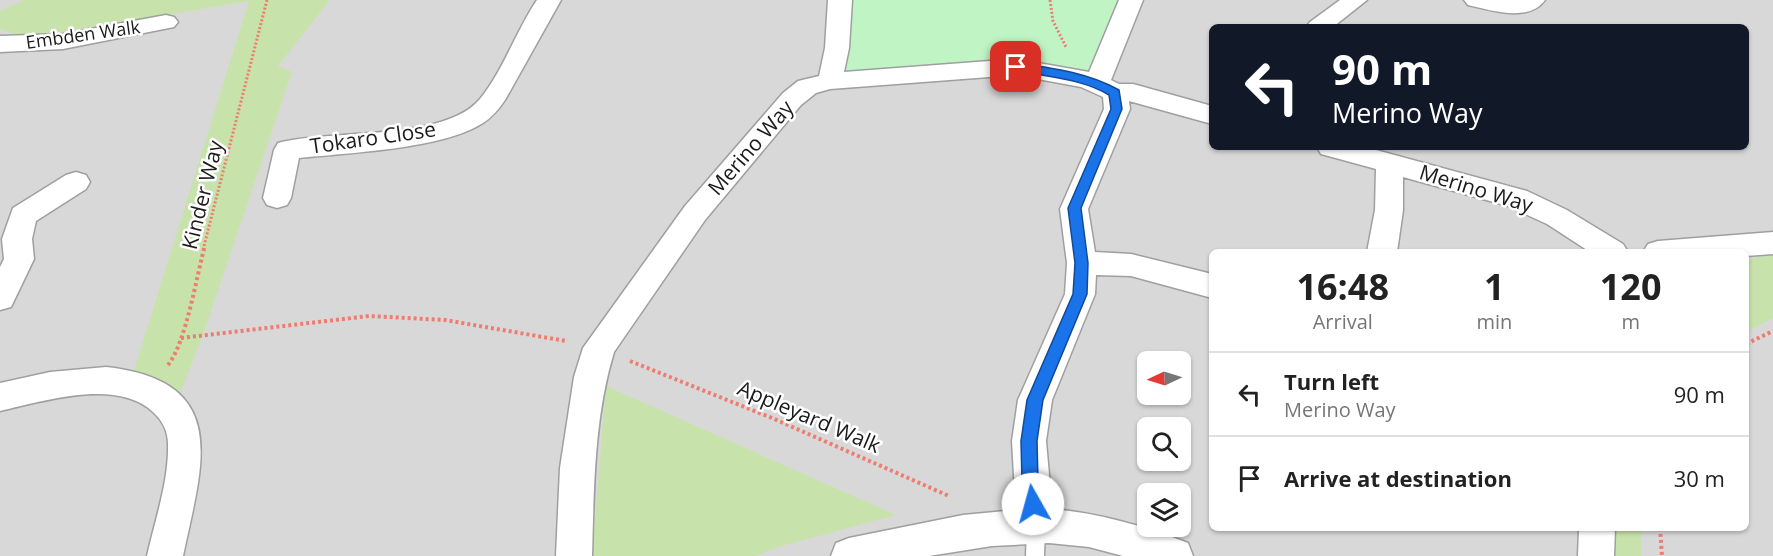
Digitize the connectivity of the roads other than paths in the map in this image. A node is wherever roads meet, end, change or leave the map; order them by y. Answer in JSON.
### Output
{"nodes":[{"id":1,"x":549,"y":0,"type":"edge"},
{"id":2,"x":840,"y":0,"type":"edge"},
{"id":3,"x":1131,"y":0,"type":"edge"},
{"id":4,"x":1355,"y":0,"type":"edge"},
{"id":5,"x":1476,"y":0,"type":"edge"},
{"id":6,"x":1533,"y":0,"type":"edge"},
{"id":7,"x":166,"y":22,"type":"dead end"},
{"id":8,"x":1322,"y":24,"type":"edge"},
{"id":9,"x":0,"y":44,"type":"edge"},
{"id":10,"x":830,"y":81,"type":"junction"},
{"id":11,"x":1098,"y":85,"type":"junction"},
{"id":12,"x":1209,"y":114,"type":"edge"},
{"id":13,"x":1341,"y":150,"type":"edge"},
{"id":14,"x":1390,"y":163,"type":"junction"},
{"id":15,"x":76,"y":182,"type":"dead end"},
{"id":16,"x":277,"y":198,"type":"dead end"},
{"id":17,"x":11,"y":213,"type":"edge"},
{"id":18,"x":1773,"y":243,"type":"edge"},
{"id":19,"x":1382,"y":249,"type":"edge"},
{"id":20,"x":1607,"y":249,"type":"edge"},
{"id":21,"x":1696,"y":249,"type":"edge"},
{"id":22,"x":1082,"y":263,"type":"junction"},
{"id":23,"x":1209,"y":285,"type":"edge"},
{"id":24,"x":0,"y":298,"type":"edge"},
{"id":25,"x":0,"y":397,"type":"edge"},
{"id":26,"x":1597,"y":531,"type":"edge"},
{"id":27,"x":1036,"y":541,"type":"edge"},
{"id":28,"x":165,"y":556,"type":"edge"},
{"id":29,"x":574,"y":556,"type":"edge"},
{"id":30,"x":849,"y":556,"type":"edge"},
{"id":31,"x":1175,"y":556,"type":"edge"},
{"id":32,"x":1596,"y":556,"type":"edge"}],
"edges":[{"from":1,"to":16,"type":"street","name":"Tokaro Close"},
{"from":2,"to":10,"type":"street"},
{"from":3,"to":11,"type":"street"},
{"from":4,"to":8,"type":"street"},
{"from":5,"to":6,"type":"street"},
{"from":7,"to":9,"type":"street","name":"Embden Walk"},
{"from":10,"to":11,"type":"street","name":"Merino Way"},
{"from":10,"to":29,"type":"street","name":"Merino Way"},
{"from":11,"to":12,"type":"street","name":"Merino Way"},
{"from":11,"to":22,"type":"street"},
{"from":13,"to":14,"type":"street","name":"Merino Way"},
{"from":14,"to":19,"type":"street"},
{"from":14,"to":20,"type":"street","name":"Merino Way"},
{"from":15,"to":17,"type":"street"},
{"from":17,"to":24,"type":"street"},
{"from":18,"to":21,"type":"street"},
{"from":22,"to":23,"type":"street"},
{"from":22,"to":27,"type":"street"},
{"from":25,"to":28,"type":"street"},
{"from":26,"to":32,"type":"street"},
{"from":27,"to":30,"type":"street"},
{"from":27,"to":31,"type":"street"}]}
